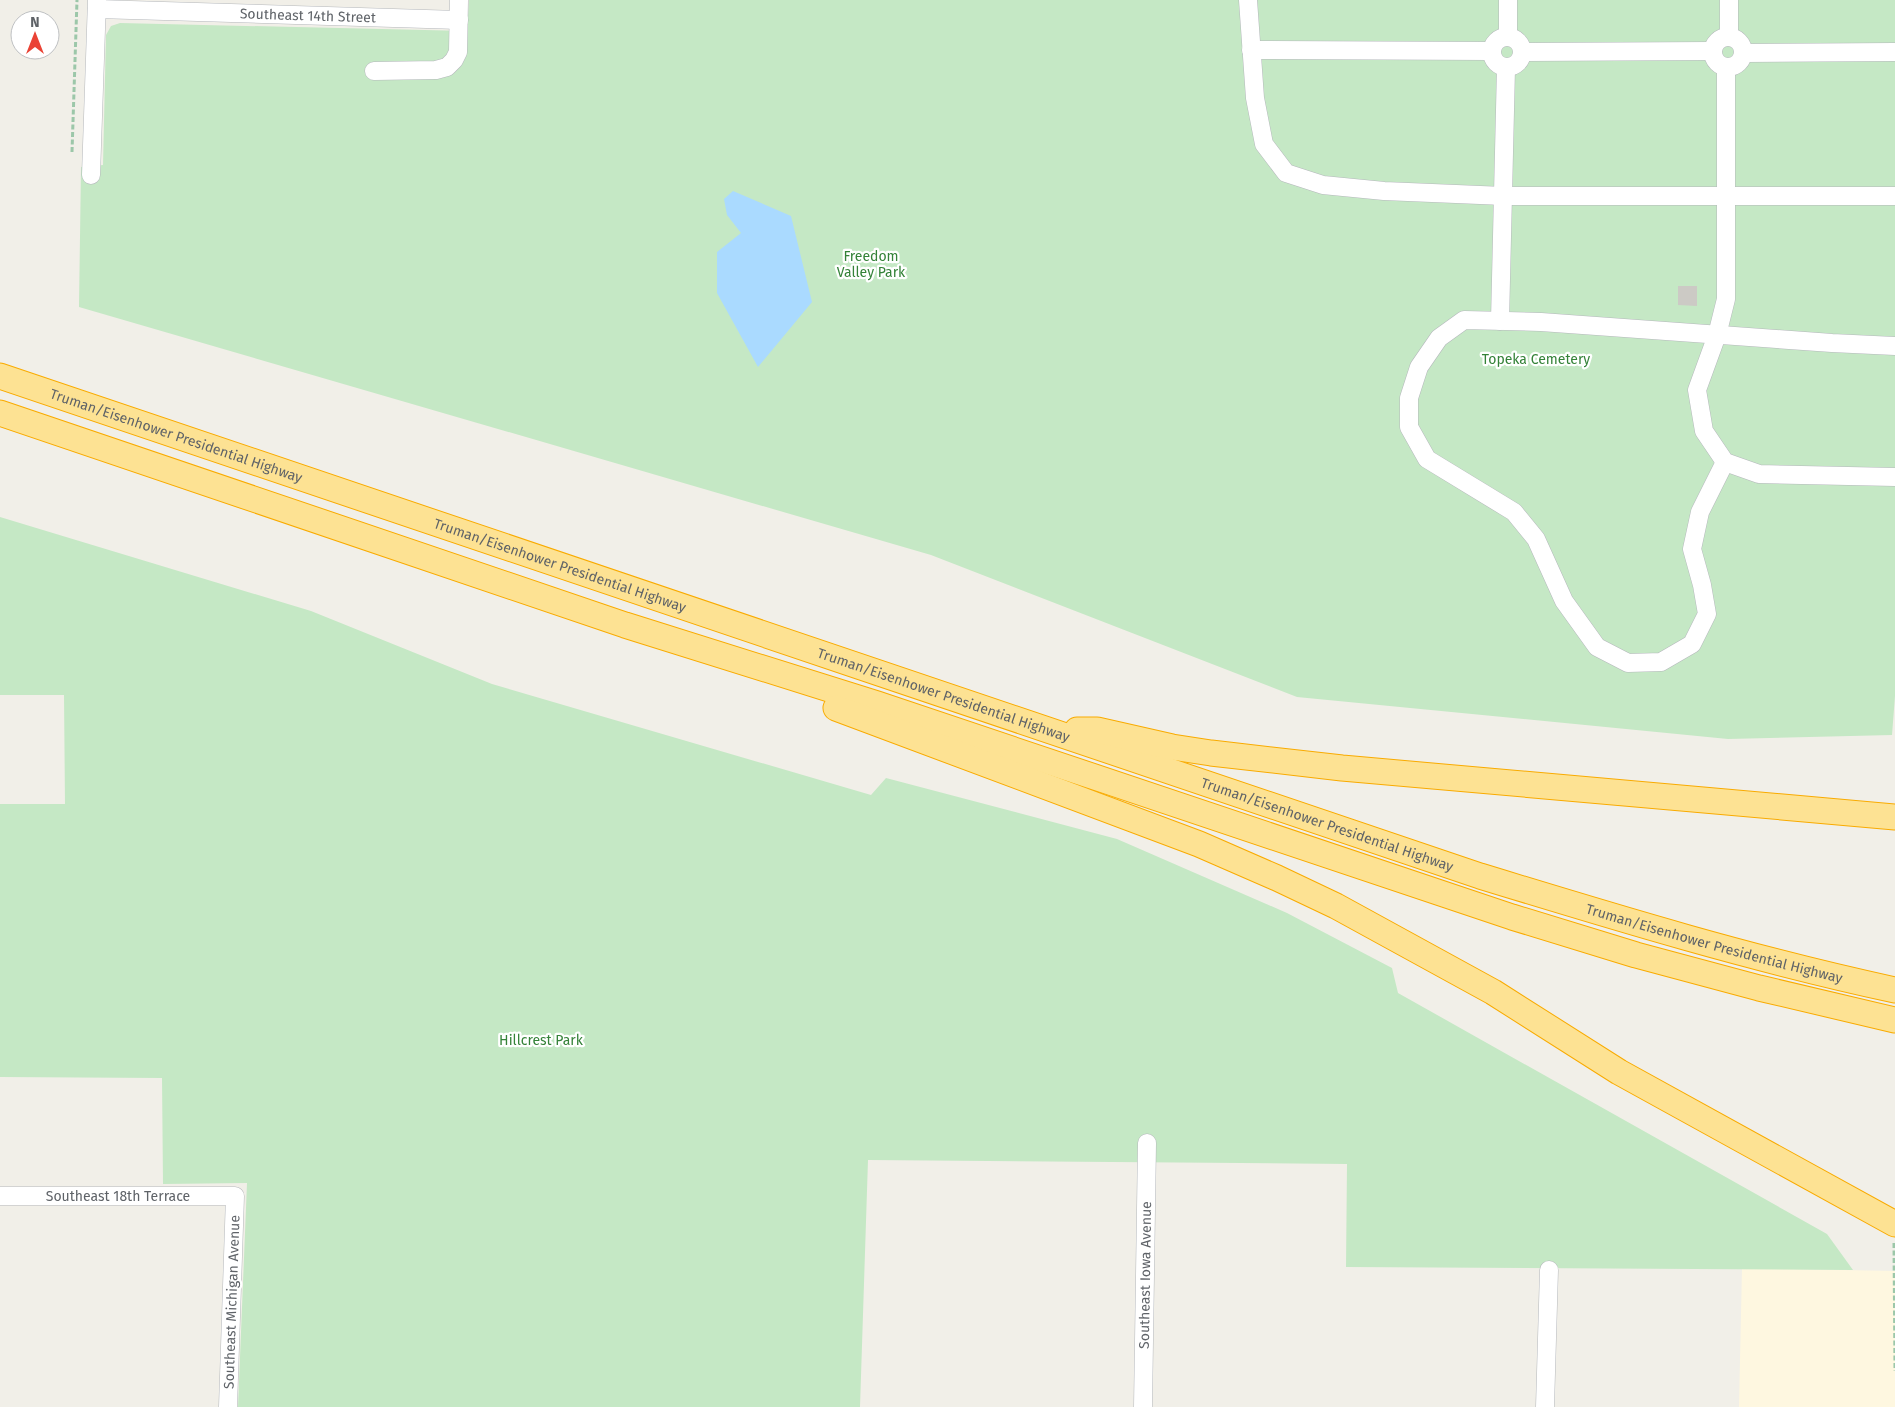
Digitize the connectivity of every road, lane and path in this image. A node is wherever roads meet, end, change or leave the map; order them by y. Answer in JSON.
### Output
{"nodes":[{"id":1,"x":77,"y":0,"type":"edge"},
{"id":2,"x":459,"y":0,"type":"edge"},
{"id":3,"x":1248,"y":0,"type":"edge"},
{"id":4,"x":1508,"y":0,"type":"edge"},
{"id":5,"x":1729,"y":0,"type":"edge"},
{"id":6,"x":97,"y":4,"type":"edge"},
{"id":7,"x":459,"y":20,"type":"junction"},
{"id":8,"x":1508,"y":36,"type":"junction"},
{"id":9,"x":1729,"y":36,"type":"junction"},
{"id":10,"x":1251,"y":50,"type":"junction"},
{"id":11,"x":1491,"y":51,"type":"junction"},
{"id":12,"x":1712,"y":51,"type":"junction"},
{"id":13,"x":1522,"y":52,"type":"junction"},
{"id":14,"x":1895,"y":52,"type":"edge"},
{"id":15,"x":1744,"y":53,"type":"junction"},
{"id":16,"x":1506,"y":68,"type":"junction"},
{"id":17,"x":1726,"y":68,"type":"junction"},
{"id":18,"x":374,"y":71,"type":"dead end"},
{"id":19,"x":72,"y":152,"type":"dead end"},
{"id":20,"x":91,"y":175,"type":"dead end"},
{"id":21,"x":1504,"y":196,"type":"junction"},
{"id":22,"x":1726,"y":196,"type":"junction"},
{"id":23,"x":1895,"y":196,"type":"edge"},
{"id":24,"x":1500,"y":321,"type":"junction"},
{"id":25,"x":1717,"y":335,"type":"junction"},
{"id":26,"x":1895,"y":346,"type":"edge"},
{"id":27,"x":0,"y":376,"type":"edge"},
{"id":28,"x":0,"y":413,"type":"edge"},
{"id":29,"x":1725,"y":462,"type":"junction"},
{"id":30,"x":1895,"y":477,"type":"edge"},
{"id":31,"x":625,"y":625,"type":"junction"},
{"id":32,"x":1047,"y":730,"type":"junction"},
{"id":33,"x":1895,"y":817,"type":"edge"},
{"id":34,"x":1895,"y":990,"type":"edge"},
{"id":35,"x":1895,"y":1020,"type":"edge"},
{"id":36,"x":1148,"y":1143,"type":"dead end"},
{"id":37,"x":0,"y":1196,"type":"edge"},
{"id":38,"x":235,"y":1196,"type":"joint"},
{"id":39,"x":1895,"y":1224,"type":"edge"},
{"id":40,"x":1549,"y":1270,"type":"dead end"},
{"id":41,"x":1895,"y":1370,"type":"edge"},
{"id":42,"x":228,"y":1407,"type":"edge"},
{"id":43,"x":1143,"y":1407,"type":"edge"},
{"id":44,"x":1545,"y":1407,"type":"edge"}],
"edges":[{"from":1,"to":19,"type":"path"},
{"from":2,"to":7,"type":"street"},
{"from":3,"to":10,"type":"street"},
{"from":4,"to":8,"type":"street"},
{"from":5,"to":9,"type":"street"},
{"from":6,"to":7,"type":"street","name":"Southeast 14th Street"},
{"from":6,"to":20,"type":"street"},
{"from":7,"to":18,"type":"street"},
{"from":8,"to":11,"type":"street"},
{"from":8,"to":13,"type":"street"},
{"from":9,"to":12,"type":"street"},
{"from":9,"to":15,"type":"street"},
{"from":10,"to":11,"type":"street"},
{"from":10,"to":21,"type":"street"},
{"from":11,"to":16,"type":"street"},
{"from":12,"to":13,"type":"street"},
{"from":12,"to":17,"type":"street"},
{"from":13,"to":16,"type":"street"},
{"from":14,"to":15,"type":"street"},
{"from":15,"to":17,"type":"street"},
{"from":16,"to":21,"type":"street"},
{"from":17,"to":22,"type":"street"},
{"from":21,"to":22,"type":"street"},
{"from":21,"to":24,"type":"street"},
{"from":22,"to":23,"type":"street"},
{"from":22,"to":25,"type":"street"},
{"from":24,"to":25,"type":"street"},
{"from":24,"to":29,"type":"street"},
{"from":25,"to":26,"type":"street"},
{"from":25,"to":29,"type":"street"},
{"from":27,"to":32,"type":"highway","name":"Truman/Eisenhower Presidential Highway"},
{"from":28,"to":31,"type":"highway","name":"Truman/Eisenhower Presidential Highway"},
{"from":29,"to":30,"type":"street"},
{"from":31,"to":35,"type":"highway","name":"Truman/Eisenhower Presidential Highway"},
{"from":31,"to":39,"type":"highway"},
{"from":32,"to":33,"type":"highway"},
{"from":32,"to":34,"type":"highway","name":"Truman/Eisenhower Presidential Highway"},
{"from":36,"to":43,"type":"street","name":"Southeast Iowa Avenue"},
{"from":37,"to":38,"type":"street","name":"Southeast 18th Terrace"},
{"from":38,"to":42,"type":"street","name":"Southeast Michigan Avenue"},
{"from":39,"to":41,"type":"path"},
{"from":40,"to":44,"type":"street"}]}
